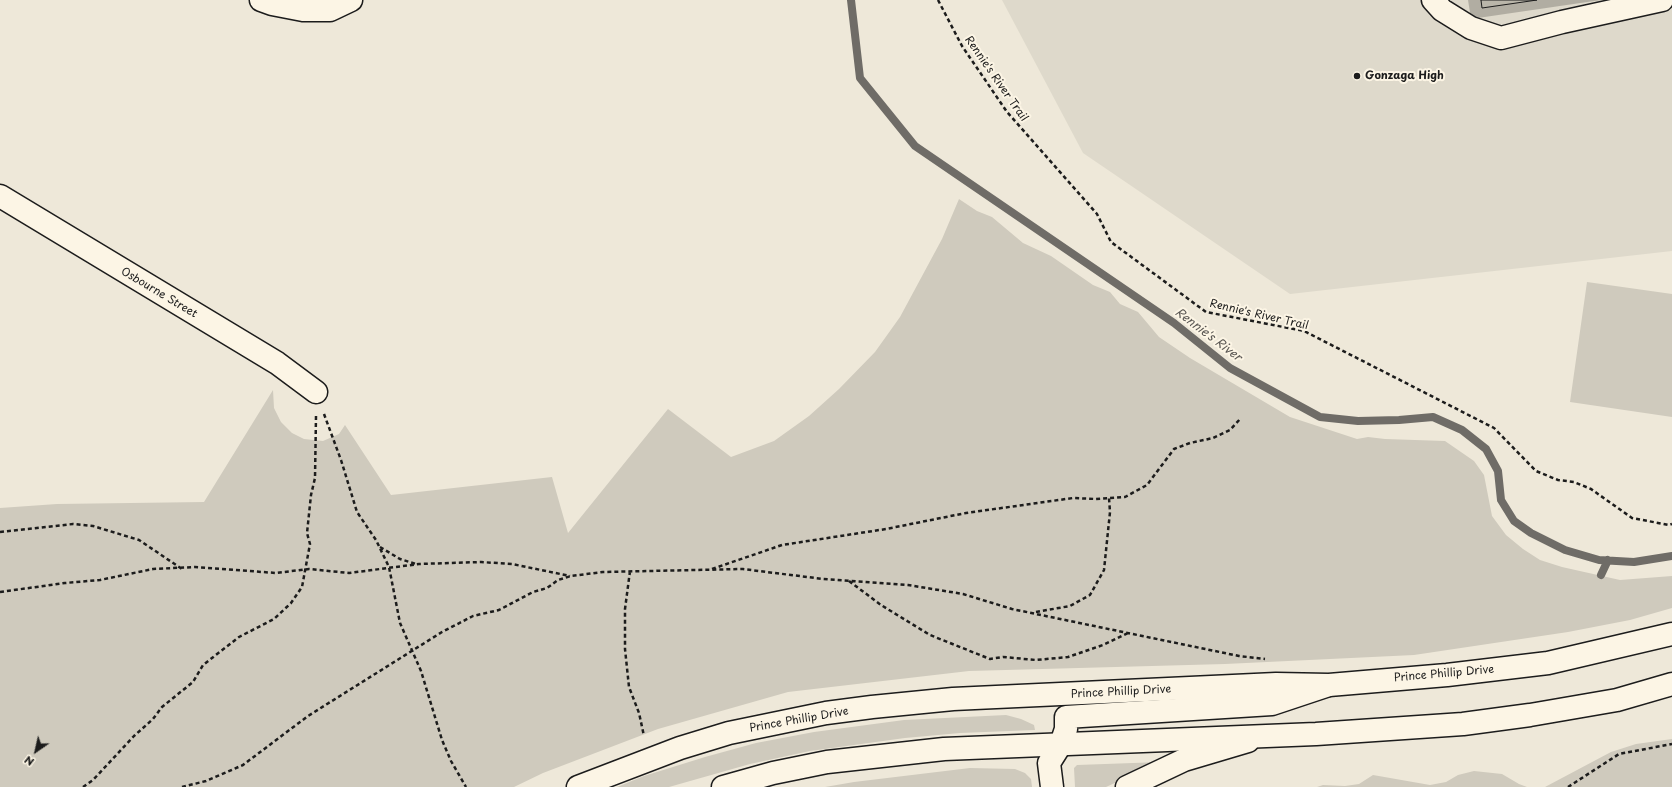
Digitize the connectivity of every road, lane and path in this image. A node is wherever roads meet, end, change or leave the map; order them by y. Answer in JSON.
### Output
{"nodes":[{"id":1,"x":261,"y":0,"type":"edge"},
{"id":2,"x":351,"y":0,"type":"edge"},
{"id":3,"x":938,"y":0,"type":"edge"},
{"id":4,"x":1433,"y":0,"type":"edge"},
{"id":5,"x":1662,"y":0,"type":"edge"},
{"id":6,"x":0,"y":196,"type":"edge"},
{"id":7,"x":316,"y":392,"type":"junction"},
{"id":8,"x":1241,"y":418,"type":"dead end"},
{"id":9,"x":1109,"y":498,"type":"junction"},
{"id":10,"x":1672,"y":524,"type":"edge"},
{"id":11,"x":0,"y":532,"type":"edge"},
{"id":12,"x":379,"y":546,"type":"junction"},
{"id":13,"x":419,"y":564,"type":"junction"},
{"id":14,"x":390,"y":567,"type":"junction"},
{"id":15,"x":182,"y":569,"type":"junction"},
{"id":16,"x":709,"y":569,"type":"junction"},
{"id":17,"x":304,"y":570,"type":"junction"},
{"id":18,"x":630,"y":571,"type":"junction"},
{"id":19,"x":571,"y":576,"type":"junction"},
{"id":20,"x":848,"y":580,"type":"junction"},
{"id":21,"x":0,"y":592,"type":"edge"},
{"id":22,"x":1034,"y":613,"type":"junction"},
{"id":23,"x":1128,"y":632,"type":"junction"},
{"id":24,"x":1672,"y":634,"type":"edge"},
{"id":25,"x":413,"y":651,"type":"junction"},
{"id":26,"x":1271,"y":659,"type":"dead end"},
{"id":27,"x":1672,"y":684,"type":"edge"},
{"id":28,"x":1329,"y":685,"type":"junction"},
{"id":29,"x":1258,"y":736,"type":"junction"},
{"id":30,"x":645,"y":741,"type":"dead end"},
{"id":31,"x":1061,"y":744,"type":"junction"},
{"id":32,"x":1672,"y":744,"type":"edge"},
{"id":33,"x":83,"y":787,"type":"edge"},
{"id":34,"x":182,"y":787,"type":"edge"},
{"id":35,"x":466,"y":787,"type":"edge"},
{"id":36,"x":578,"y":787,"type":"edge"},
{"id":37,"x":724,"y":787,"type":"edge"},
{"id":38,"x":1052,"y":787,"type":"edge"},
{"id":39,"x":1126,"y":787,"type":"edge"},
{"id":40,"x":1568,"y":787,"type":"edge"}],
"edges":[{"from":1,"to":2,"type":"main road"},
{"from":3,"to":10,"type":"path","name":"Rennie's River Trail"},
{"from":4,"to":5,"type":"main road"},
{"from":6,"to":7,"type":"main road","name":"Osbourne Street"},
{"from":7,"to":12,"type":"path"},
{"from":7,"to":17,"type":"path"},
{"from":8,"to":9,"type":"path"},
{"from":9,"to":16,"type":"path"},
{"from":9,"to":22,"type":"path"},
{"from":11,"to":15,"type":"path"},
{"from":12,"to":13,"type":"path"},
{"from":12,"to":14,"type":"path"},
{"from":13,"to":14,"type":"path"},
{"from":13,"to":19,"type":"path"},
{"from":14,"to":17,"type":"path"},
{"from":14,"to":25,"type":"path"},
{"from":15,"to":17,"type":"path"},
{"from":15,"to":21,"type":"path"},
{"from":16,"to":18,"type":"path"},
{"from":16,"to":20,"type":"path"},
{"from":17,"to":33,"type":"path"},
{"from":18,"to":19,"type":"path"},
{"from":18,"to":30,"type":"path"},
{"from":19,"to":25,"type":"path"},
{"from":20,"to":22,"type":"path"},
{"from":20,"to":23,"type":"path"},
{"from":22,"to":23,"type":"path"},
{"from":23,"to":26,"type":"path"},
{"from":24,"to":28,"type":"main road","name":"Prince Phillip Drive"},
{"from":25,"to":34,"type":"path"},
{"from":25,"to":35,"type":"path"},
{"from":27,"to":29,"type":"main road"},
{"from":28,"to":31,"type":"main road"},
{"from":28,"to":36,"type":"main road","name":"Prince Phillip Drive"},
{"from":29,"to":31,"type":"main road"},
{"from":29,"to":39,"type":"main road"},
{"from":31,"to":37,"type":"main road"},
{"from":31,"to":38,"type":"main road"},
{"from":32,"to":40,"type":"path"}]}
